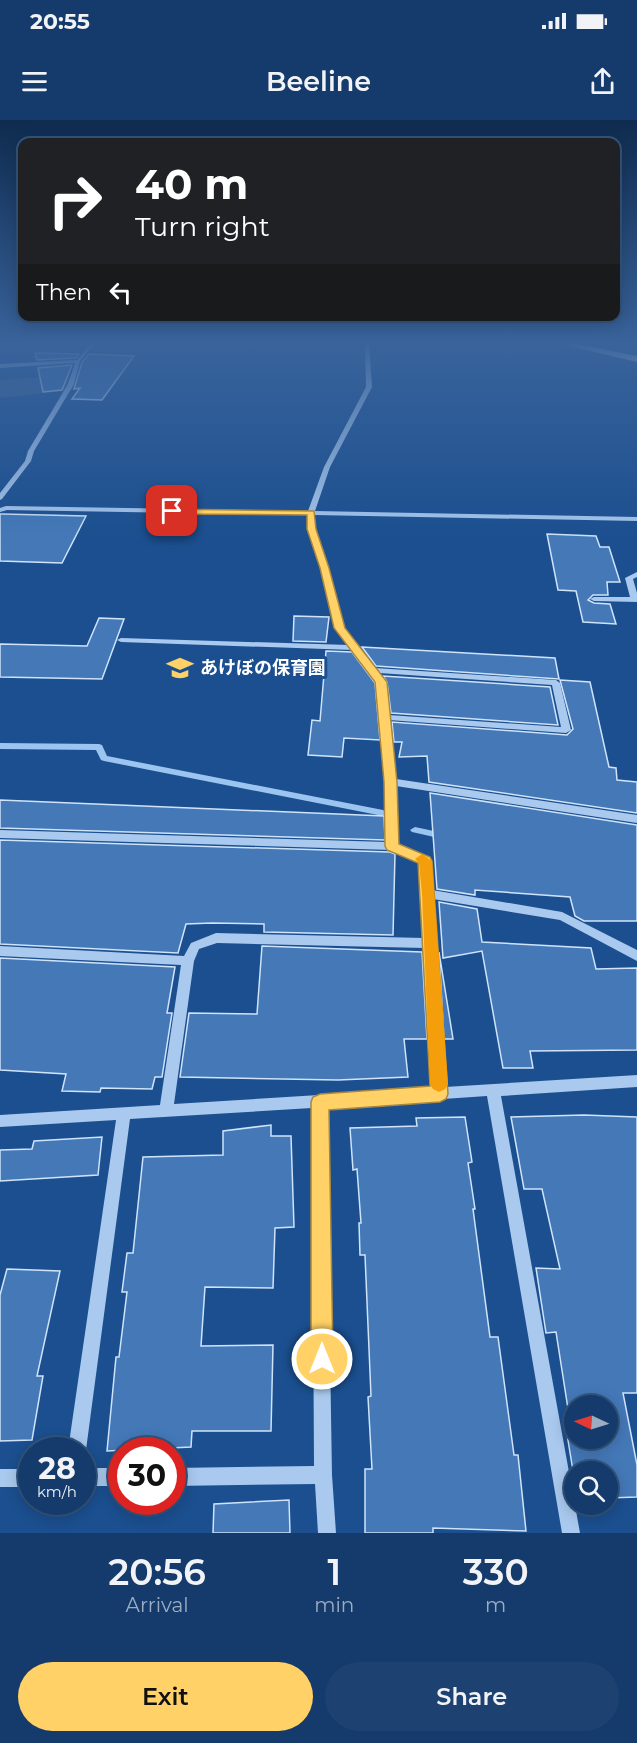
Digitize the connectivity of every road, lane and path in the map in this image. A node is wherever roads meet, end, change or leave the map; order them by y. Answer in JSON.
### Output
{"nodes":[{"id":1,"x":56,"y":408,"type":"edge"},
{"id":2,"x":358,"y":408,"type":"edge"},
{"id":3,"x":0,"y":498,"type":"edge"},
{"id":4,"x":0,"y":510,"type":"edge"},
{"id":5,"x":311,"y":513,"type":"junction"},
{"id":6,"x":637,"y":519,"type":"edge"},
{"id":7,"x":637,"y":574,"type":"edge"},
{"id":8,"x":594,"y":599,"type":"dead end"},
{"id":9,"x":636,"y":600,"type":"edge"},
{"id":10,"x":121,"y":640,"type":"dead end"},
{"id":11,"x":354,"y":648,"type":"junction"},
{"id":12,"x":372,"y":670,"type":"junction"},
{"id":13,"x":384,"y":717,"type":"junction"},
{"id":14,"x":391,"y":782,"type":"junction"},
{"id":15,"x":637,"y":819,"type":"edge"},
{"id":16,"x":0,"y":834,"type":"edge"},
{"id":17,"x":392,"y":846,"type":"junction"},
{"id":18,"x":429,"y":894,"type":"junction"},
{"id":19,"x":430,"y":943,"type":"junction"},
{"id":20,"x":0,"y":951,"type":"edge"},
{"id":21,"x":637,"y":956,"type":"edge"},
{"id":22,"x":188,"y":961,"type":"junction"},
{"id":23,"x":637,"y":1081,"type":"edge"},
{"id":24,"x":493,"y":1090,"type":"junction"},
{"id":25,"x":440,"y":1094,"type":"junction"},
{"id":26,"x":320,"y":1102,"type":"junction"},
{"id":27,"x":166,"y":1111,"type":"junction"},
{"id":28,"x":124,"y":1113,"type":"junction"},
{"id":29,"x":0,"y":1121,"type":"edge"},
{"id":30,"x":79,"y":1437,"type":"edge"},
{"id":31,"x":323,"y":1475,"type":"junction"},
{"id":32,"x":186,"y":1476,"type":"edge"},
{"id":33,"x":0,"y":1478,"type":"edge"},
{"id":34,"x":18,"y":1478,"type":"edge"},
{"id":35,"x":327,"y":1533,"type":"edge"},
{"id":36,"x":571,"y":1533,"type":"edge"}],
"edges":[{"from":1,"to":3,"type":"street"},
{"from":2,"to":5,"type":"street"},
{"from":4,"to":5,"type":"street"},
{"from":5,"to":6,"type":"street"},
{"from":5,"to":11,"type":"street"},
{"from":7,"to":9,"type":"street"},
{"from":8,"to":9,"type":"street"},
{"from":10,"to":11,"type":"street"},
{"from":11,"to":12,"type":"street"},
{"from":12,"to":13,"type":"street"},
{"from":12,"to":13,"type":"street"},
{"from":13,"to":14,"type":"street"},
{"from":14,"to":15,"type":"street"},
{"from":14,"to":17,"type":"street"},
{"from":16,"to":17,"type":"street"},
{"from":17,"to":18,"type":"street"},
{"from":18,"to":19,"type":"street"},
{"from":18,"to":21,"type":"street"},
{"from":19,"to":22,"type":"street"},
{"from":19,"to":25,"type":"street"},
{"from":20,"to":22,"type":"street"},
{"from":22,"to":27,"type":"street"},
{"from":23,"to":24,"type":"street"},
{"from":24,"to":25,"type":"street"},
{"from":24,"to":36,"type":"street"},
{"from":25,"to":26,"type":"street"},
{"from":26,"to":27,"type":"street"},
{"from":26,"to":31,"type":"street"},
{"from":27,"to":28,"type":"street"},
{"from":28,"to":29,"type":"street"},
{"from":28,"to":30,"type":"street"},
{"from":31,"to":32,"type":"street"},
{"from":31,"to":35,"type":"street"},
{"from":33,"to":34,"type":"street"}]}
